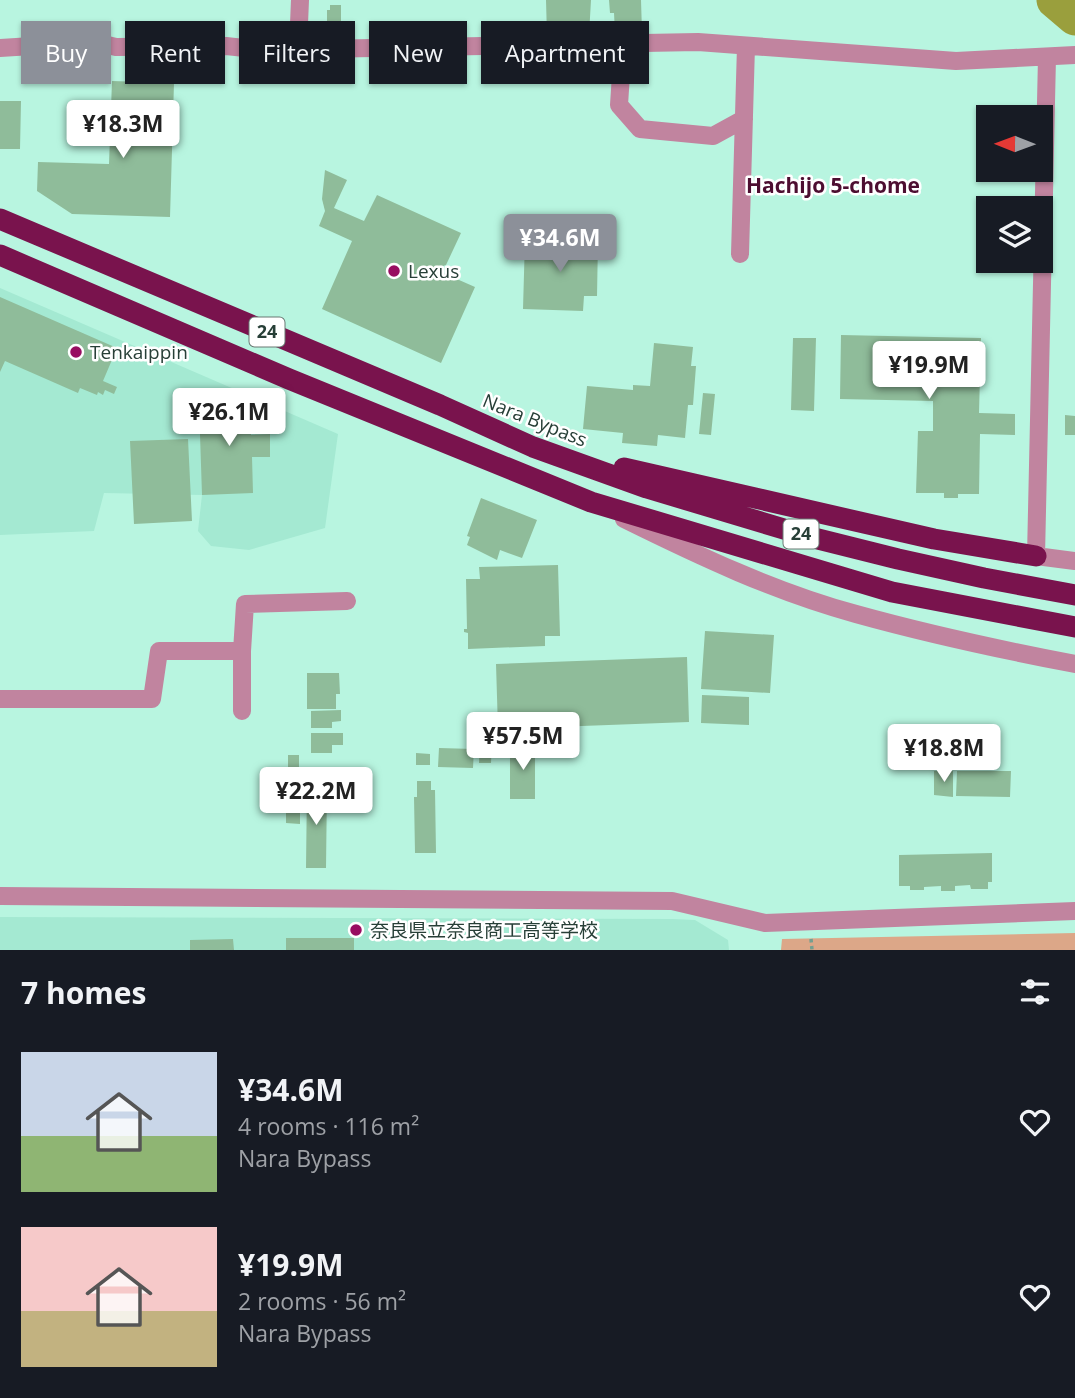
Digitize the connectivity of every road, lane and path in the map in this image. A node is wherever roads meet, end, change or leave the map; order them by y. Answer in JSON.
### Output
{"nodes":[{"id":1,"x":300,"y":0,"type":"edge"},
{"id":2,"x":299,"y":21,"type":"edge"},
{"id":3,"x":649,"y":43,"type":"edge"},
{"id":4,"x":481,"y":45,"type":"edge"},
{"id":5,"x":746,"y":46,"type":"junction"},
{"id":6,"x":239,"y":47,"type":"edge"},
{"id":7,"x":355,"y":47,"type":"edge"},
{"id":8,"x":0,"y":48,"type":"edge"},
{"id":9,"x":1075,"y":55,"type":"edge"},
{"id":10,"x":1047,"y":57,"type":"junction"},
{"id":11,"x":620,"y":84,"type":"edge"},
{"id":12,"x":744,"y":120,"type":"junction"},
{"id":13,"x":0,"y":219,"type":"edge"},
{"id":14,"x":740,"y":254,"type":"dead end"},
{"id":15,"x":0,"y":255,"type":"edge"},
{"id":16,"x":533,"y":447,"type":"junction"},
{"id":17,"x":592,"y":502,"type":"junction"},
{"id":18,"x":1036,"y":556,"type":"junction"},
{"id":19,"x":1075,"y":561,"type":"edge"},
{"id":20,"x":1075,"y":595,"type":"edge"},
{"id":21,"x":348,"y":601,"type":"dead end"},
{"id":22,"x":1075,"y":627,"type":"edge"},
{"id":23,"x":242,"y":651,"type":"junction"},
{"id":24,"x":1075,"y":664,"type":"edge"},
{"id":25,"x":0,"y":699,"type":"edge"},
{"id":26,"x":242,"y":712,"type":"dead end"},
{"id":27,"x":0,"y":896,"type":"edge"},
{"id":28,"x":1075,"y":911,"type":"edge"},
{"id":29,"x":811,"y":939,"type":"dead end"},
{"id":30,"x":812,"y":950,"type":"edge"}],
"edges":[{"from":1,"to":2,"type":"street"},
{"from":3,"to":5,"type":"street"},
{"from":4,"to":7,"type":"street"},
{"from":5,"to":10,"type":"street"},
{"from":5,"to":12,"type":"street"},
{"from":6,"to":8,"type":"street"},
{"from":9,"to":10,"type":"street"},
{"from":10,"to":18,"type":"street"},
{"from":11,"to":12,"type":"street"},
{"from":12,"to":14,"type":"street"},
{"from":13,"to":16,"type":"highway","name":"Nara Bypass","number":"24"},
{"from":15,"to":17,"type":"highway","number":"24"},
{"from":16,"to":18,"type":"highway"},
{"from":16,"to":20,"type":"highway","name":"Nara Bypass","number":"24"},
{"from":17,"to":22,"type":"highway","number":"24"},
{"from":17,"to":24,"type":"street"},
{"from":18,"to":19,"type":"street"},
{"from":21,"to":23,"type":"street"},
{"from":23,"to":25,"type":"street"},
{"from":23,"to":26,"type":"street"},
{"from":27,"to":28,"type":"street"},
{"from":29,"to":30,"type":"path"}]}
